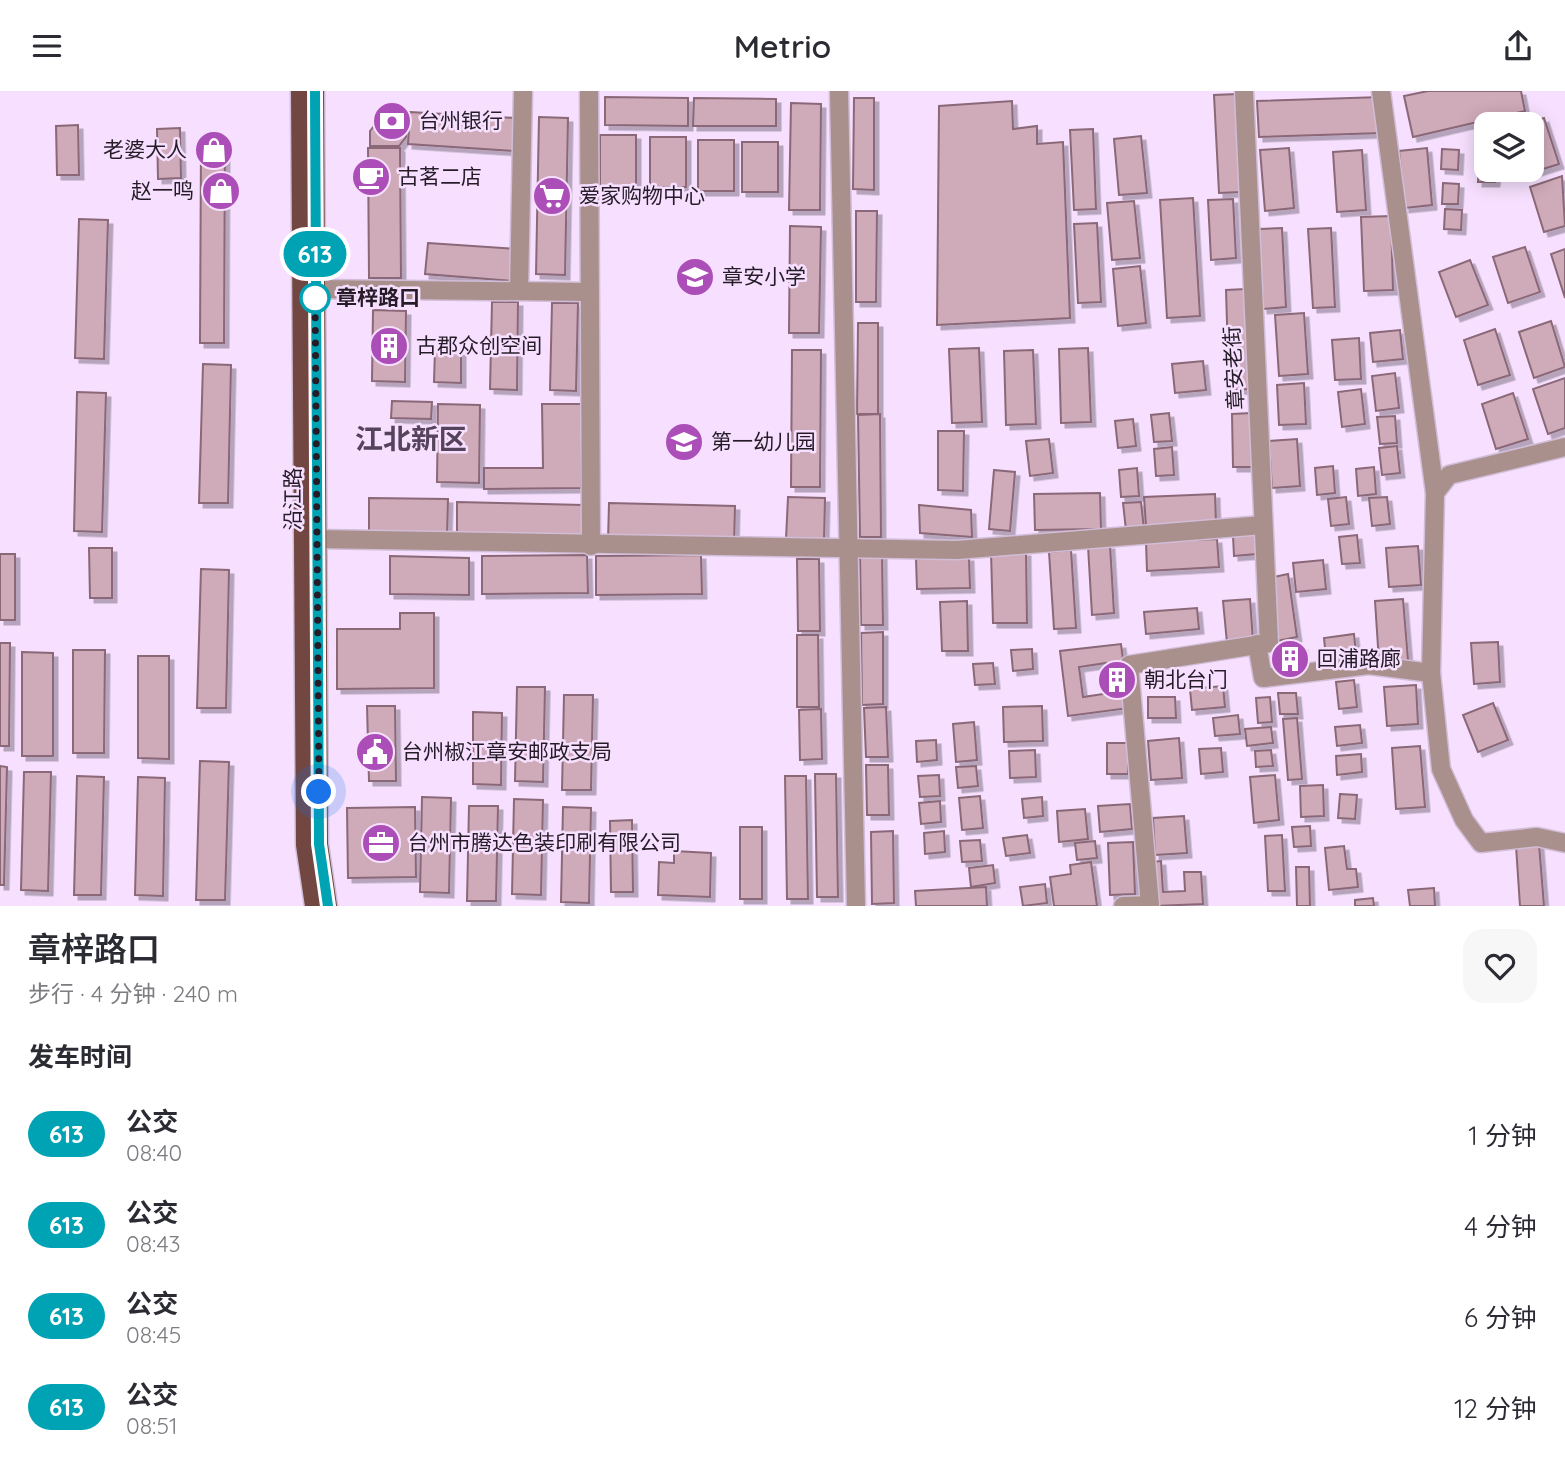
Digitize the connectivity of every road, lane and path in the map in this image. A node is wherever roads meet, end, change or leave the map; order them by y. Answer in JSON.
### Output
{"nodes":[{"id":1,"x":300,"y":91,"type":"edge"},
{"id":2,"x":315,"y":91,"type":"edge"},
{"id":3,"x":523,"y":91,"type":"edge"},
{"id":4,"x":589,"y":91,"type":"edge"},
{"id":5,"x":839,"y":91,"type":"edge"},
{"id":6,"x":1244,"y":91,"type":"edge"},
{"id":7,"x":1381,"y":91,"type":"edge"},
{"id":8,"x":315,"y":289,"type":"junction"},
{"id":9,"x":519,"y":291,"type":"junction"},
{"id":10,"x":588,"y":292,"type":"junction"},
{"id":11,"x":1565,"y":447,"type":"edge"},
{"id":12,"x":1435,"y":493,"type":"junction"},
{"id":13,"x":1263,"y":525,"type":"junction"},
{"id":14,"x":316,"y":538,"type":"junction"},
{"id":15,"x":591,"y":546,"type":"junction"},
{"id":16,"x":847,"y":549,"type":"junction"},
{"id":17,"x":1263,"y":643,"type":"junction"},
{"id":18,"x":1431,"y":673,"type":"junction"},
{"id":19,"x":1565,"y":843,"type":"edge"},
{"id":20,"x":314,"y":906,"type":"edge"},
{"id":21,"x":328,"y":906,"type":"edge"},
{"id":22,"x":341,"y":906,"type":"edge"},
{"id":23,"x":856,"y":906,"type":"edge"},
{"id":24,"x":1123,"y":906,"type":"edge"}],
"edges":[{"from":1,"to":20,"type":"main road","name":"沿江路"},
{"from":2,"to":8,"type":"main road","name":"沿江路"},
{"from":3,"to":9,"type":"street"},
{"from":4,"to":10,"type":"street"},
{"from":5,"to":16,"type":"street"},
{"from":6,"to":13,"type":"street","name":"章安老街"},
{"from":7,"to":12,"type":"street"},
{"from":8,"to":9,"type":"street"},
{"from":8,"to":14,"type":"main road","name":"沿江路"},
{"from":9,"to":10,"type":"street"},
{"from":10,"to":15,"type":"street"},
{"from":11,"to":12,"type":"street"},
{"from":12,"to":18,"type":"street"},
{"from":13,"to":16,"type":"street"},
{"from":13,"to":17,"type":"street","name":"章安老街"},
{"from":14,"to":15,"type":"street"},
{"from":14,"to":21,"type":"main road","name":"沿江路"},
{"from":15,"to":16,"type":"street"},
{"from":16,"to":23,"type":"street"},
{"from":17,"to":18,"type":"street","name":"章安老街"},
{"from":17,"to":24,"type":"street"},
{"from":18,"to":19,"type":"street"},
{"from":21,"to":22,"type":"street"}]}
